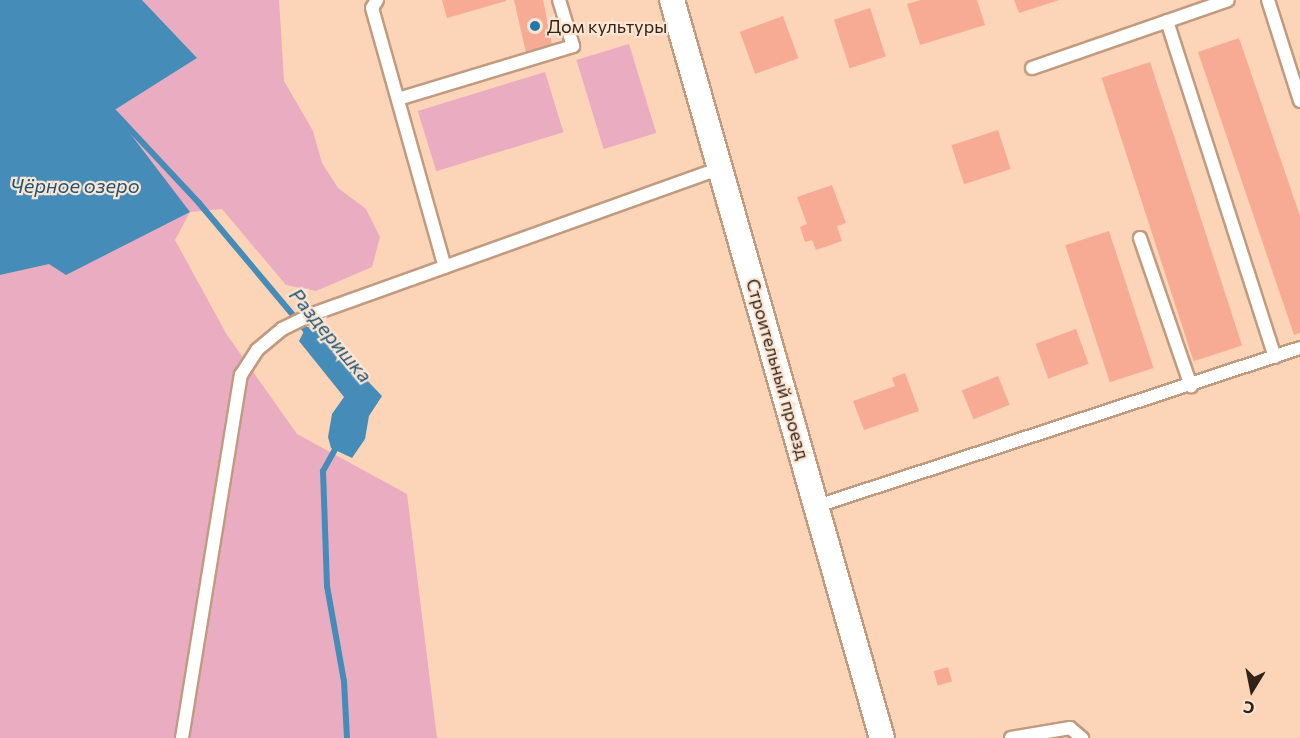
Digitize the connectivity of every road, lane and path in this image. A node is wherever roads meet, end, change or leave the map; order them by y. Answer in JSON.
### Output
{"nodes":[{"id":1,"x":377,"y":0,"type":"edge"},
{"id":2,"x":559,"y":0,"type":"edge"},
{"id":3,"x":672,"y":0,"type":"edge"},
{"id":4,"x":1228,"y":0,"type":"edge"},
{"id":5,"x":1268,"y":0,"type":"edge"},
{"id":6,"x":1167,"y":21,"type":"junction"},
{"id":7,"x":1032,"y":68,"type":"dead end"},
{"id":8,"x":398,"y":99,"type":"junction"},
{"id":9,"x":1300,"y":101,"type":"edge"},
{"id":10,"x":721,"y":168,"type":"junction"},
{"id":11,"x":1140,"y":238,"type":"dead end"},
{"id":12,"x":446,"y":267,"type":"junction"},
{"id":13,"x":1300,"y":348,"type":"edge"},
{"id":14,"x":1275,"y":357,"type":"junction"},
{"id":15,"x":1191,"y":386,"type":"junction"},
{"id":16,"x":818,"y":506,"type":"junction"},
{"id":17,"x":182,"y":738,"type":"edge"},
{"id":18,"x":882,"y":738,"type":"edge"},
{"id":19,"x":1011,"y":738,"type":"edge"},
{"id":20,"x":1082,"y":738,"type":"edge"}],
"edges":[{"from":1,"to":8,"type":"lane"},
{"from":2,"to":8,"type":"lane"},
{"from":3,"to":10,"type":"street","name":"Строительный проезд"},
{"from":4,"to":6,"type":"lane"},
{"from":5,"to":9,"type":"lane"},
{"from":6,"to":7,"type":"lane"},
{"from":6,"to":14,"type":"lane"},
{"from":8,"to":12,"type":"lane"},
{"from":10,"to":12,"type":"lane"},
{"from":10,"to":16,"type":"street","name":"Строительный проезд"},
{"from":11,"to":15,"type":"lane"},
{"from":12,"to":17,"type":"lane"},
{"from":13,"to":14,"type":"lane"},
{"from":14,"to":15,"type":"lane"},
{"from":15,"to":16,"type":"lane"},
{"from":16,"to":18,"type":"street","name":"Строительный проезд"},
{"from":19,"to":20,"type":"lane"}]}
